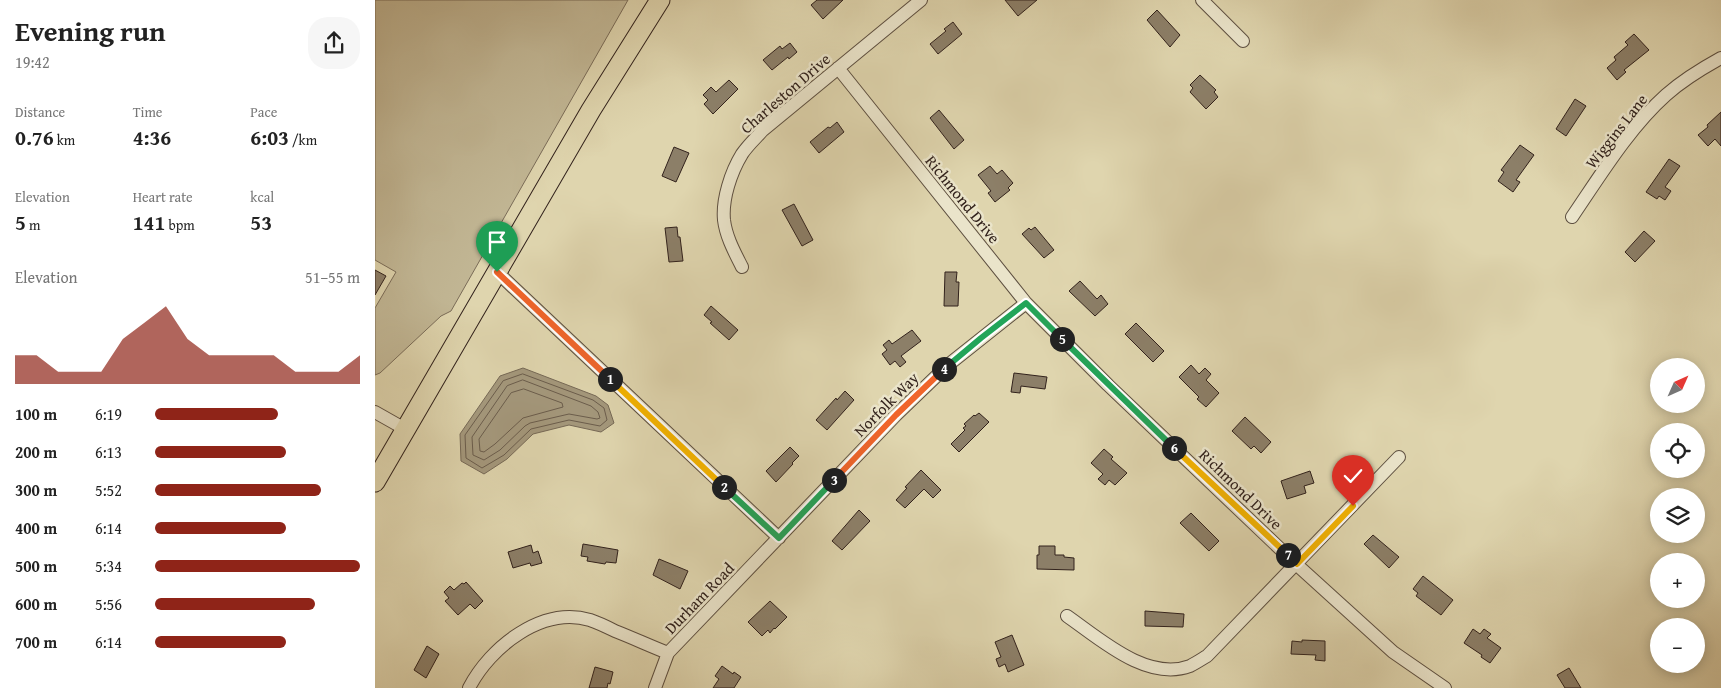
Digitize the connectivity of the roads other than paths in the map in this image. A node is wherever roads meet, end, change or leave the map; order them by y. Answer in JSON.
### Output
{"nodes":[{"id":1,"x":660,"y":0,"type":"edge"},
{"id":2,"x":921,"y":0,"type":"edge"},
{"id":3,"x":1202,"y":0,"type":"edge"},
{"id":4,"x":1243,"y":41,"type":"dead end"},
{"id":5,"x":1721,"y":58,"type":"edge"},
{"id":6,"x":837,"y":68,"type":"junction"},
{"id":7,"x":1571,"y":217,"type":"dead end"},
{"id":8,"x":742,"y":267,"type":"dead end"},
{"id":9,"x":497,"y":272,"type":"junction"},
{"id":10,"x":1026,"y":303,"type":"junction"},
{"id":11,"x":375,"y":412,"type":"edge"},
{"id":12,"x":405,"y":429,"type":"junction"},
{"id":13,"x":1399,"y":457,"type":"dead end"},
{"id":14,"x":375,"y":482,"type":"edge"},
{"id":15,"x":779,"y":538,"type":"junction"},
{"id":16,"x":1297,"y":564,"type":"junction"},
{"id":17,"x":1067,"y":616,"type":"dead end"},
{"id":18,"x":668,"y":653,"type":"junction"},
{"id":19,"x":469,"y":688,"type":"edge"},
{"id":20,"x":655,"y":688,"type":"edge"},
{"id":21,"x":1445,"y":688,"type":"edge"}],
"edges":[{"from":1,"to":9,"type":"highway"},
{"from":2,"to":6,"type":"street","name":"Charleston Drive"},
{"from":3,"to":4,"type":"street"},
{"from":5,"to":7,"type":"street","name":"Wiggins Lane"},
{"from":6,"to":8,"type":"street","name":"Charleston Drive"},
{"from":6,"to":10,"type":"street","name":"Richmond Drive"},
{"from":9,"to":12,"type":"highway"},
{"from":9,"to":15,"type":"street"},
{"from":10,"to":15,"type":"street","name":"Norfolk Way"},
{"from":10,"to":16,"type":"street","name":"Richmond Drive"},
{"from":11,"to":12,"type":"street"},
{"from":12,"to":14,"type":"highway"},
{"from":13,"to":16,"type":"street"},
{"from":15,"to":18,"type":"street","name":"Durham Road"},
{"from":16,"to":17,"type":"street"},
{"from":16,"to":21,"type":"street","name":"Richmond Drive"},
{"from":18,"to":19,"type":"street"},
{"from":18,"to":20,"type":"street","name":"Durham Road"}]}
